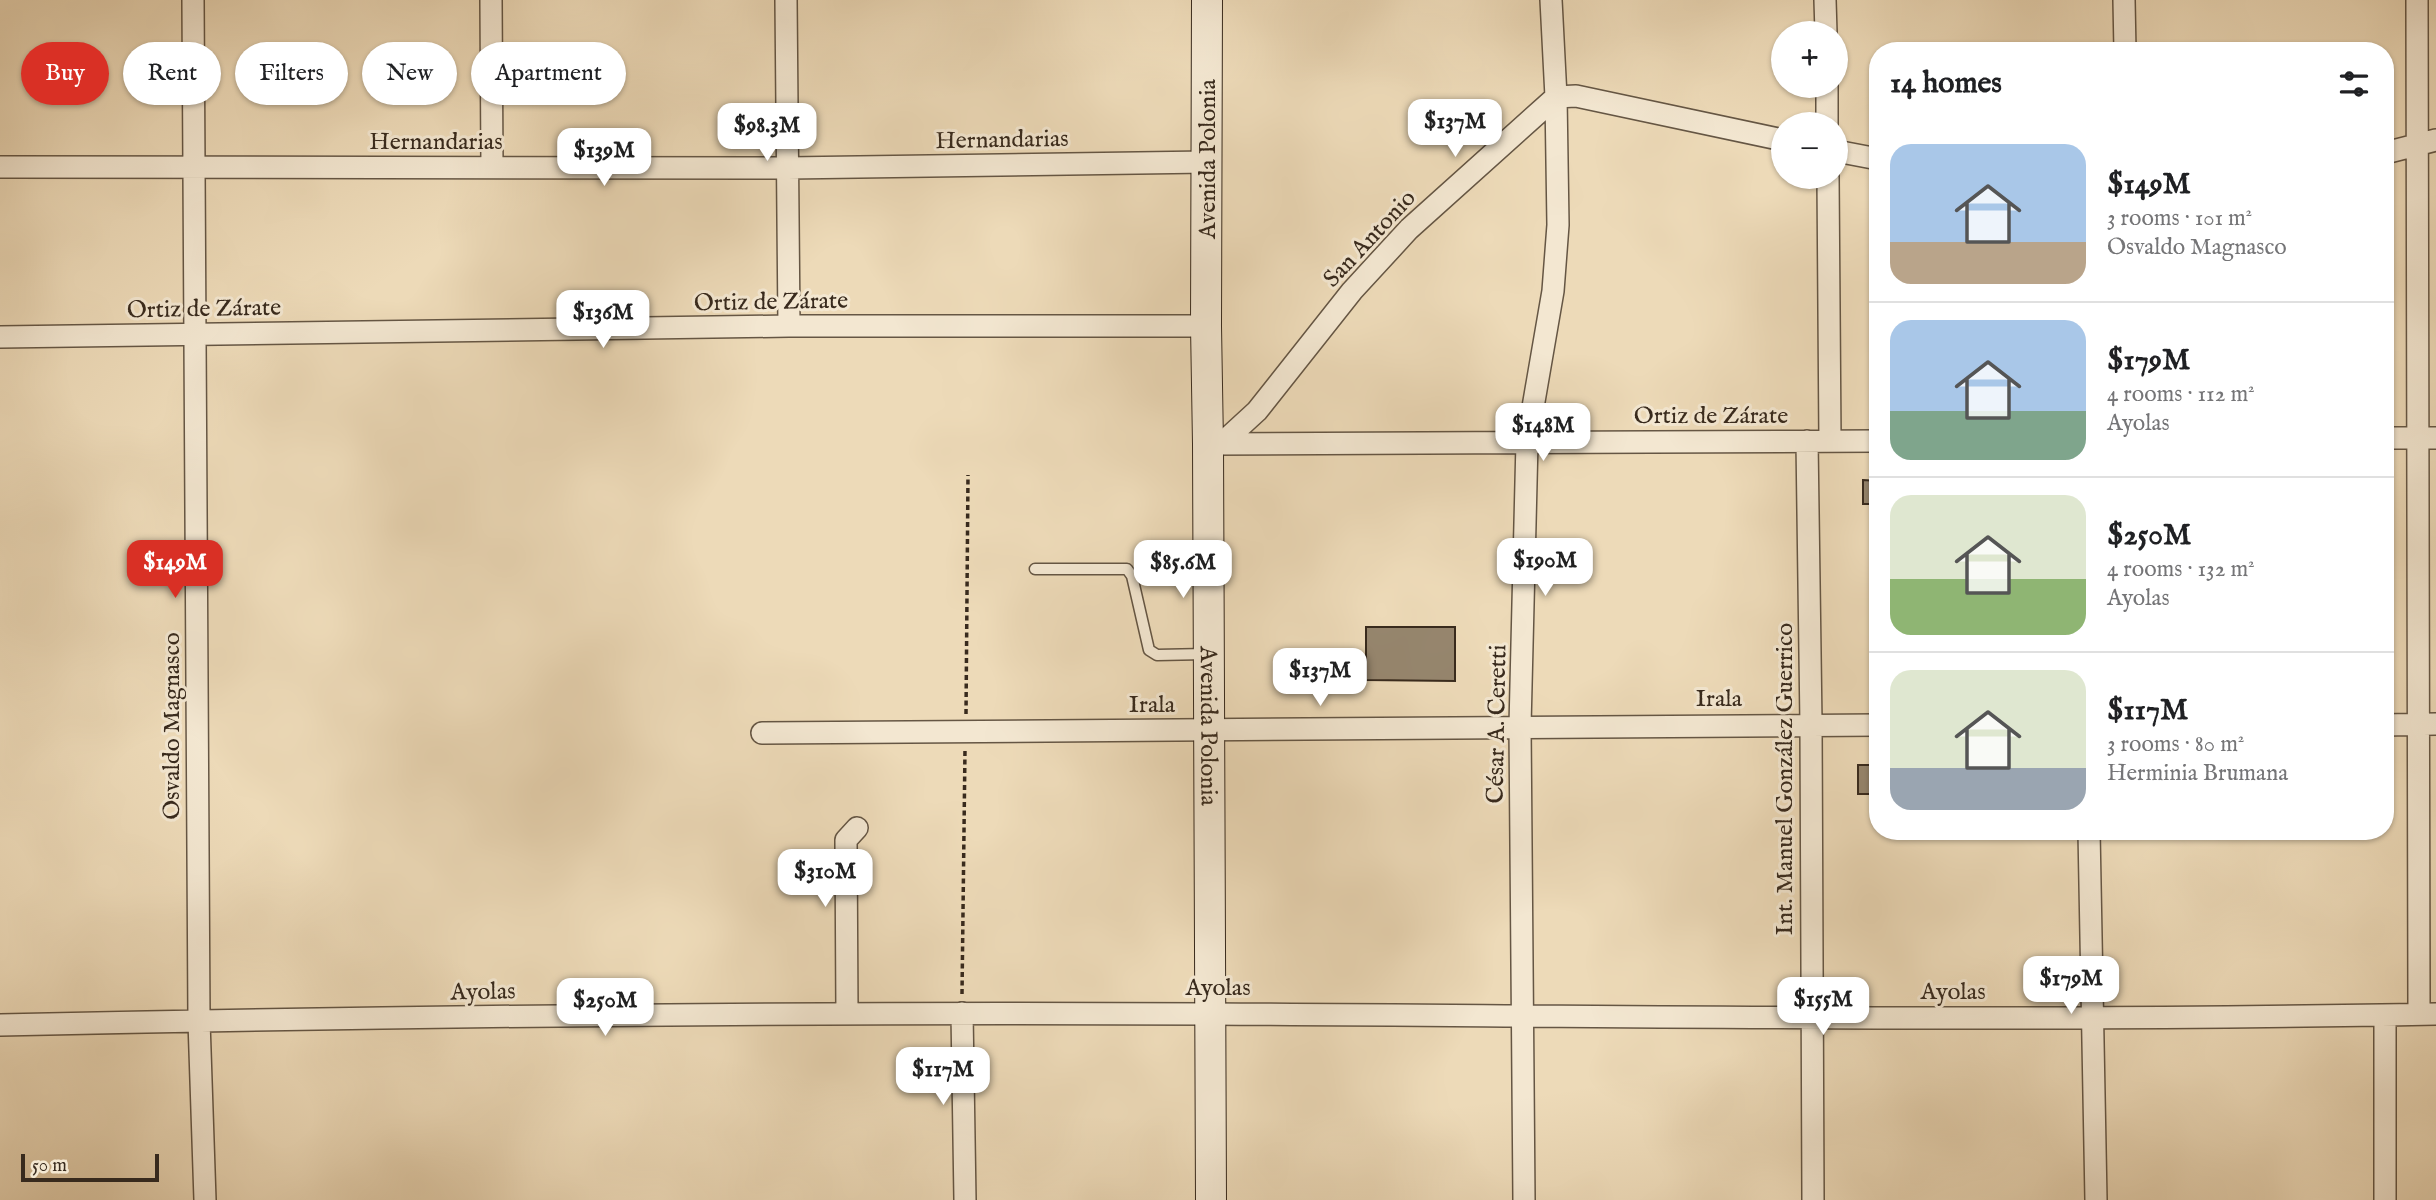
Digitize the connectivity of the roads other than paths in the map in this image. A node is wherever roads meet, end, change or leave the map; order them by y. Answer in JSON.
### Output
{"nodes":[{"id":1,"x":193,"y":0,"type":"edge"},
{"id":2,"x":491,"y":0,"type":"edge"},
{"id":3,"x":786,"y":0,"type":"edge"},
{"id":4,"x":1207,"y":0,"type":"edge"},
{"id":5,"x":1551,"y":0,"type":"edge"},
{"id":6,"x":1825,"y":0,"type":"edge"},
{"id":7,"x":2124,"y":0,"type":"edge"},
{"id":8,"x":2417,"y":0,"type":"edge"},
{"id":9,"x":1826,"y":21,"type":"edge"},
{"id":10,"x":2125,"y":42,"type":"edge"},
{"id":11,"x":1556,"y":97,"type":"junction"},
{"id":12,"x":1771,"y":137,"type":"edge"},
{"id":13,"x":2427,"y":142,"type":"edge"},
{"id":14,"x":2394,"y":151,"type":"edge"},
{"id":15,"x":1848,"y":153,"type":"edge"},
{"id":16,"x":1869,"y":157,"type":"edge"},
{"id":17,"x":1207,"y":162,"type":"junction"},
{"id":18,"x":0,"y":167,"type":"edge"},
{"id":19,"x":194,"y":167,"type":"junction"},
{"id":20,"x":492,"y":167,"type":"junction"},
{"id":21,"x":788,"y":168,"type":"junction"},
{"id":22,"x":1828,"y":189,"type":"edge"},
{"id":23,"x":789,"y":326,"type":"junction"},
{"id":24,"x":1206,"y":326,"type":"junction"},
{"id":25,"x":195,"y":335,"type":"junction"},
{"id":26,"x":0,"y":337,"type":"edge"},
{"id":27,"x":2394,"y":438,"type":"edge"},
{"id":28,"x":2427,"y":438,"type":"edge"},
{"id":29,"x":1807,"y":441,"type":"junction"},
{"id":30,"x":1830,"y":441,"type":"junction"},
{"id":31,"x":1869,"y":441,"type":"edge"},
{"id":32,"x":1527,"y":442,"type":"junction"},
{"id":33,"x":1214,"y":444,"type":"junction"},
{"id":34,"x":1035,"y":569,"type":"dead end"},
{"id":35,"x":1209,"y":654,"type":"junction"},
{"id":36,"x":1811,"y":724,"type":"junction"},
{"id":37,"x":2394,"y":724,"type":"edge"},
{"id":38,"x":2427,"y":724,"type":"edge"},
{"id":39,"x":1869,"y":725,"type":"edge"},
{"id":40,"x":1520,"y":726,"type":"junction"},
{"id":41,"x":1210,"y":730,"type":"junction"},
{"id":42,"x":762,"y":733,"type":"dead end"},
{"id":43,"x":857,"y":828,"type":"dead end"},
{"id":44,"x":2090,"y":840,"type":"edge"},
{"id":45,"x":962,"y":1013,"type":"junction"},
{"id":46,"x":847,"y":1014,"type":"junction"},
{"id":47,"x":1210,"y":1014,"type":"junction"},
{"id":48,"x":2427,"y":1014,"type":"edge"},
{"id":49,"x":2385,"y":1015,"type":"junction"},
{"id":50,"x":1522,"y":1016,"type":"junction"},
{"id":51,"x":1811,"y":1016,"type":"junction"},
{"id":52,"x":2092,"y":1018,"type":"junction"},
{"id":53,"x":199,"y":1021,"type":"junction"},
{"id":54,"x":0,"y":1025,"type":"edge"},
{"id":55,"x":1214,"y":1199,"type":"edge"},
{"id":56,"x":205,"y":1200,"type":"edge"},
{"id":57,"x":965,"y":1200,"type":"edge"},
{"id":58,"x":1524,"y":1200,"type":"edge"},
{"id":59,"x":1813,"y":1200,"type":"edge"},
{"id":60,"x":2096,"y":1200,"type":"edge"},
{"id":61,"x":2385,"y":1200,"type":"edge"}],
"edges":[{"from":1,"to":19,"type":"street","name":"Osvaldo Magnasco"},
{"from":2,"to":20,"type":"street"},
{"from":3,"to":21,"type":"street"},
{"from":4,"to":17,"type":"main road","name":"Avenida Polonia"},
{"from":5,"to":11,"type":"street","name":"César A. Ceretti"},
{"from":6,"to":9,"type":"street"},
{"from":7,"to":10,"type":"street"},
{"from":8,"to":13,"type":"street"},
{"from":11,"to":12,"type":"street"},
{"from":11,"to":32,"type":"street","name":"César A. Ceretti"},
{"from":11,"to":33,"type":"street","name":"San Antonio"},
{"from":13,"to":14,"type":"street"},
{"from":13,"to":28,"type":"street"},
{"from":15,"to":16,"type":"street"},
{"from":17,"to":21,"type":"street","name":"Hernandarias"},
{"from":17,"to":24,"type":"main road","name":"Avenida Polonia"},
{"from":18,"to":19,"type":"street","name":"Hernandarias"},
{"from":19,"to":20,"type":"street","name":"Hernandarias"},
{"from":19,"to":25,"type":"street","name":"Osvaldo Magnasco"},
{"from":20,"to":21,"type":"street","name":"Hernandarias"},
{"from":21,"to":23,"type":"street"},
{"from":22,"to":30,"type":"street"},
{"from":23,"to":24,"type":"street","name":"Ortiz de Zárate"},
{"from":23,"to":25,"type":"street","name":"Ortiz de Zárate"},
{"from":24,"to":33,"type":"main road","name":"Avenida Polonia"},
{"from":25,"to":26,"type":"street","name":"Ortiz de Zárate"},
{"from":25,"to":53,"type":"street","name":"Osvaldo Magnasco"},
{"from":27,"to":28,"type":"street"},
{"from":28,"to":38,"type":"street"},
{"from":29,"to":30,"type":"street","name":"Ortiz de Zárate"},
{"from":29,"to":32,"type":"street","name":"Ortiz de Zárate"},
{"from":29,"to":36,"type":"street","name":"Int. Manuel González Guerrico"},
{"from":30,"to":31,"type":"street","name":"Ortiz de Zárate"},
{"from":32,"to":33,"type":"street","name":"Ortiz de Zárate"},
{"from":32,"to":40,"type":"street","name":"César A. Ceretti"},
{"from":33,"to":35,"type":"main road","name":"Avenida Polonia"},
{"from":34,"to":35,"type":"lane"},
{"from":35,"to":41,"type":"main road","name":"Avenida Polonia"},
{"from":36,"to":39,"type":"street","name":"Irala"},
{"from":36,"to":40,"type":"street","name":"Irala"},
{"from":36,"to":51,"type":"street","name":"Int. Manuel González Guerrico"},
{"from":37,"to":38,"type":"street"},
{"from":38,"to":48,"type":"street"},
{"from":40,"to":41,"type":"street","name":"Irala"},
{"from":40,"to":50,"type":"street","name":"César A. Ceretti"},
{"from":41,"to":42,"type":"street","name":"Irala"},
{"from":41,"to":47,"type":"main road","name":"Avenida Polonia"},
{"from":43,"to":46,"type":"street"},
{"from":44,"to":52,"type":"street"},
{"from":45,"to":46,"type":"street","name":"Ayolas"},
{"from":45,"to":47,"type":"street","name":"Ayolas"},
{"from":45,"to":57,"type":"street"},
{"from":46,"to":53,"type":"street","name":"Ayolas"},
{"from":47,"to":50,"type":"street","name":"Ayolas"},
{"from":47,"to":55,"type":"main road","name":"Avenida Polonia"},
{"from":48,"to":49,"type":"street","name":"Ayolas"},
{"from":49,"to":52,"type":"street","name":"Ayolas"},
{"from":49,"to":61,"type":"street"},
{"from":50,"to":51,"type":"street","name":"Ayolas"},
{"from":50,"to":58,"type":"street","name":"César A. Ceretti"},
{"from":51,"to":52,"type":"street","name":"Ayolas"},
{"from":51,"to":59,"type":"street","name":"Int. Manuel González Guerrico"},
{"from":52,"to":60,"type":"street"},
{"from":53,"to":54,"type":"street","name":"Ayolas"},
{"from":53,"to":56,"type":"street","name":"Osvaldo Magnasco"}]}
